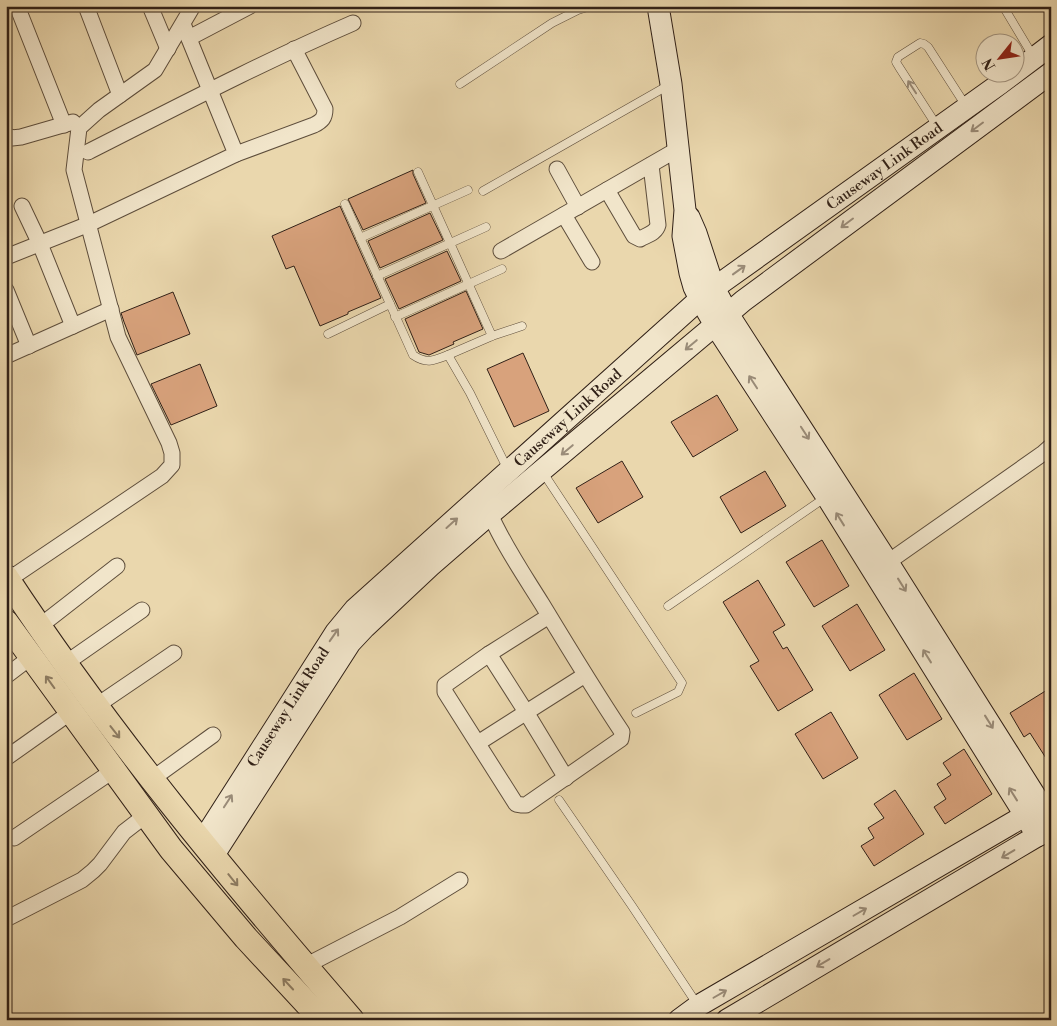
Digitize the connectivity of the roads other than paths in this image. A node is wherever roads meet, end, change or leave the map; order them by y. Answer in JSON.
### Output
{"nodes":[{"id":1,"x":18,"y":6,"type":"edge"},
{"id":2,"x":86,"y":6,"type":"edge"},
{"id":3,"x":150,"y":6,"type":"edge"},
{"id":4,"x":193,"y":6,"type":"edge"},
{"id":5,"x":250,"y":6,"type":"edge"},
{"id":6,"x":591,"y":6,"type":"edge"},
{"id":7,"x":658,"y":6,"type":"edge"},
{"id":8,"x":1003,"y":6,"type":"edge"},
{"id":9,"x":353,"y":23,"type":"dead end"},
{"id":10,"x":186,"y":31,"type":"junction"},
{"id":11,"x":294,"y":48,"type":"junction"},
{"id":12,"x":168,"y":49,"type":"junction"},
{"id":13,"x":1043,"y":51,"type":"edge"},
{"id":14,"x":1051,"y":73,"type":"edge"},
{"id":15,"x":460,"y":84,"type":"dead end"},
{"id":16,"x":671,"y":84,"type":"junction"},
{"id":17,"x":210,"y":90,"type":"junction"},
{"id":18,"x":120,"y":95,"type":"junction"},
{"id":19,"x":967,"y":107,"type":"junction"},
{"id":20,"x":92,"y":117,"type":"junction"},
{"id":21,"x":64,"y":125,"type":"junction"},
{"id":22,"x":938,"y":128,"type":"junction"},
{"id":23,"x":6,"y":135,"type":"edge"},
{"id":24,"x":678,"y":149,"type":"junction"},
{"id":25,"x":88,"y":152,"type":"dead end"},
{"id":26,"x":236,"y":154,"type":"junction"},
{"id":27,"x":651,"y":165,"type":"junction"},
{"id":28,"x":557,"y":169,"type":"dead end"},
{"id":29,"x":418,"y":172,"type":"dead end"},
{"id":30,"x":468,"y":190,"type":"dead end"},
{"id":31,"x":607,"y":190,"type":"junction"},
{"id":32,"x":483,"y":191,"type":"dead end"},
{"id":33,"x":345,"y":204,"type":"dead end"},
{"id":34,"x":22,"y":206,"type":"dead end"},
{"id":35,"x":433,"y":206,"type":"junction"},
{"id":36,"x":578,"y":207,"type":"junction"},
{"id":37,"x":564,"y":215,"type":"junction"},
{"id":38,"x":89,"y":224,"type":"junction"},
{"id":39,"x":486,"y":228,"type":"dead end"},
{"id":40,"x":360,"y":238,"type":"junction"},
{"id":41,"x":40,"y":244,"type":"junction"},
{"id":42,"x":450,"y":244,"type":"junction"},
{"id":43,"x":501,"y":251,"type":"dead end"},
{"id":44,"x":6,"y":257,"type":"edge"},
{"id":45,"x":592,"y":262,"type":"dead end"},
{"id":46,"x":502,"y":269,"type":"dead end"},
{"id":47,"x":377,"y":276,"type":"junction"},
{"id":48,"x":468,"y":284,"type":"junction"},
{"id":49,"x":6,"y":290,"type":"edge"},
{"id":50,"x":707,"y":294,"type":"junction"},
{"id":51,"x":390,"y":304,"type":"junction"},
{"id":52,"x":111,"y":309,"type":"junction"},
{"id":53,"x":395,"y":318,"type":"junction"},
{"id":54,"x":721,"y":320,"type":"junction"},
{"id":55,"x":73,"y":326,"type":"junction"},
{"id":56,"x":522,"y":326,"type":"dead end"},
{"id":57,"x":328,"y":334,"type":"dead end"},
{"id":58,"x":492,"y":336,"type":"junction"},
{"id":59,"x":29,"y":346,"type":"junction"},
{"id":60,"x":448,"y":355,"type":"junction"},
{"id":61,"x":6,"y":356,"type":"edge"},
{"id":62,"x":1051,"y":446,"type":"edge"},
{"id":63,"x":542,"y":470,"type":"junction"},
{"id":64,"x":509,"y":472,"type":"junction"},
{"id":65,"x":833,"y":492,"type":"junction"},
{"id":66,"x":490,"y":514,"type":"junction"},
{"id":67,"x":117,"y":566,"type":"dead end"},
{"id":68,"x":881,"y":567,"type":"junction"},
{"id":69,"x":7,"y":579,"type":"edge"},
{"id":70,"x":668,"y":606,"type":"dead end"},
{"id":71,"x":142,"y":610,"type":"dead end"},
{"id":72,"x":549,"y":616,"type":"junction"},
{"id":73,"x":6,"y":622,"type":"edge"},
{"id":74,"x":40,"y":626,"type":"junction"},
{"id":75,"x":174,"y":653,"type":"dead end"},
{"id":76,"x":488,"y":654,"type":"junction"},
{"id":77,"x":31,"y":657,"type":"junction"},
{"id":78,"x":66,"y":663,"type":"junction"},
{"id":79,"x":585,"y":675,"type":"junction"},
{"id":80,"x":6,"y":676,"type":"edge"},
{"id":81,"x":96,"y":706,"type":"junction"},
{"id":82,"x":71,"y":712,"type":"junction"},
{"id":83,"x":526,"y":712,"type":"junction"},
{"id":84,"x":636,"y":713,"type":"dead end"},
{"id":85,"x":213,"y":735,"type":"dead end"},
{"id":86,"x":478,"y":743,"type":"junction"},
{"id":87,"x":6,"y":758,"type":"edge"},
{"id":88,"x":114,"y":770,"type":"junction"},
{"id":89,"x":566,"y":778,"type":"junction"},
{"id":90,"x":152,"y":779,"type":"junction"},
{"id":91,"x":559,"y":800,"type":"dead end"},
{"id":92,"x":146,"y":814,"type":"junction"},
{"id":93,"x":1042,"y":825,"type":"edge"},
{"id":94,"x":14,"y":838,"type":"dead end"},
{"id":95,"x":207,"y":849,"type":"junction"},
{"id":96,"x":460,"y":880,"type":"dead end"},
{"id":97,"x":6,"y":919,"type":"edge"},
{"id":98,"x":306,"y":966,"type":"junction"},
{"id":99,"x":698,"y":1006,"type":"junction"},
{"id":100,"x":322,"y":1020,"type":"edge"},
{"id":101,"x":352,"y":1020,"type":"edge"},
{"id":102,"x":678,"y":1020,"type":"edge"},
{"id":103,"x":727,"y":1020,"type":"edge"}],
"edges":[{"from":1,"to":21,"type":"street"},
{"from":2,"to":18,"type":"street"},
{"from":3,"to":12,"type":"street"},
{"from":4,"to":10,"type":"street"},
{"from":5,"to":10,"type":"street"},
{"from":6,"to":15,"type":"lane"},
{"from":7,"to":16,"type":"main road"},
{"from":8,"to":13,"type":"lane"},
{"from":9,"to":11,"type":"street"},
{"from":10,"to":12,"type":"street"},
{"from":10,"to":17,"type":"street"},
{"from":11,"to":17,"type":"street"},
{"from":11,"to":26,"type":"street"},
{"from":12,"to":18,"type":"street"},
{"from":13,"to":19,"type":"main road","name":"Causeway Link Road"},
{"from":14,"to":54,"type":"main road","name":"Causeway Link Road","one_way":true},
{"from":16,"to":24,"type":"main road"},
{"from":16,"to":32,"type":"lane"},
{"from":17,"to":25,"type":"street"},
{"from":17,"to":26,"type":"street"},
{"from":18,"to":20,"type":"street"},
{"from":19,"to":22,"type":"main road","name":"Causeway Link Road"},
{"from":22,"to":19,"type":"lane","one_way":true},
{"from":20,"to":21,"type":"street"},
{"from":20,"to":38,"type":"street"},
{"from":21,"to":23,"type":"street"},
{"from":50,"to":22,"type":"main road","name":"Causeway Link Road","one_way":true},
{"from":24,"to":27,"type":"street"},
{"from":24,"to":50,"type":"main road"},
{"from":26,"to":38,"type":"street"},
{"from":27,"to":31,"type":"street"},
{"from":27,"to":31,"type":"street"},
{"from":28,"to":36,"type":"street"},
{"from":29,"to":35,"type":"lane"},
{"from":30,"to":35,"type":"lane"},
{"from":31,"to":36,"type":"street"},
{"from":33,"to":40,"type":"lane"},
{"from":34,"to":41,"type":"street"},
{"from":35,"to":40,"type":"lane"},
{"from":35,"to":42,"type":"lane"},
{"from":36,"to":37,"type":"street"},
{"from":37,"to":43,"type":"street"},
{"from":37,"to":45,"type":"street"},
{"from":38,"to":41,"type":"street"},
{"from":38,"to":52,"type":"street"},
{"from":39,"to":42,"type":"lane"},
{"from":40,"to":47,"type":"lane"},
{"from":41,"to":44,"type":"street"},
{"from":41,"to":55,"type":"street"},
{"from":42,"to":47,"type":"lane"},
{"from":42,"to":48,"type":"lane"},
{"from":46,"to":48,"type":"lane"},
{"from":47,"to":51,"type":"lane"},
{"from":48,"to":53,"type":"lane"},
{"from":48,"to":58,"type":"lane"},
{"from":49,"to":59,"type":"street"},
{"from":50,"to":54,"type":"main road"},
{"from":50,"to":64,"type":"main road","name":"Causeway Link Road"},
{"from":51,"to":53,"type":"lane"},
{"from":51,"to":57,"type":"lane"},
{"from":52,"to":55,"type":"street"},
{"from":52,"to":69,"type":"street"},
{"from":53,"to":60,"type":"lane"},
{"from":54,"to":63,"type":"main road","name":"Causeway Link Road","one_way":true},
{"from":54,"to":65,"type":"main road"},
{"from":55,"to":59,"type":"street"},
{"from":56,"to":58,"type":"lane"},
{"from":58,"to":60,"type":"lane"},
{"from":59,"to":61,"type":"street"},
{"from":60,"to":64,"type":"lane"},
{"from":62,"to":68,"type":"street"},
{"from":63,"to":66,"type":"main road","name":"Causeway Link Road"},
{"from":63,"to":84,"type":"lane"},
{"from":95,"to":64,"type":"main road","name":"Causeway Link Road","one_way":true},
{"from":65,"to":68,"type":"main road"},
{"from":65,"to":70,"type":"lane"},
{"from":66,"to":72,"type":"street"},
{"from":66,"to":95,"type":"main road","name":"Causeway Link Road"},
{"from":67,"to":74,"type":"street"},
{"from":68,"to":93,"type":"main road"},
{"from":69,"to":74,"type":"main road"},
{"from":71,"to":78,"type":"street"},
{"from":72,"to":76,"type":"street"},
{"from":72,"to":79,"type":"street"},
{"from":73,"to":77,"type":"main road"},
{"from":74,"to":78,"type":"main road"},
{"from":75,"to":81,"type":"street"},
{"from":76,"to":83,"type":"street"},
{"from":76,"to":86,"type":"street"},
{"from":77,"to":80,"type":"street"},
{"from":82,"to":77,"type":"main road","one_way":true},
{"from":78,"to":81,"type":"main road"},
{"from":79,"to":83,"type":"street"},
{"from":79,"to":89,"type":"street"},
{"from":81,"to":90,"type":"main road","one_way":true},
{"from":82,"to":87,"type":"street"},
{"from":82,"to":88,"type":"main road"},
{"from":83,"to":86,"type":"street"},
{"from":83,"to":89,"type":"street"},
{"from":85,"to":90,"type":"street"},
{"from":86,"to":89,"type":"street"},
{"from":88,"to":92,"type":"main road"},
{"from":88,"to":94,"type":"street"},
{"from":90,"to":95,"type":"main road"},
{"from":91,"to":99,"type":"lane"},
{"from":92,"to":97,"type":"street"},
{"from":100,"to":92,"type":"main road","one_way":true},
{"from":99,"to":93,"type":"main road","one_way":true},
{"from":93,"to":103,"type":"main road","one_way":true},
{"from":95,"to":98,"type":"main road","one_way":true},
{"from":96,"to":98,"type":"street"},
{"from":98,"to":101,"type":"main road"},
{"from":99,"to":102,"type":"main road"}]}
